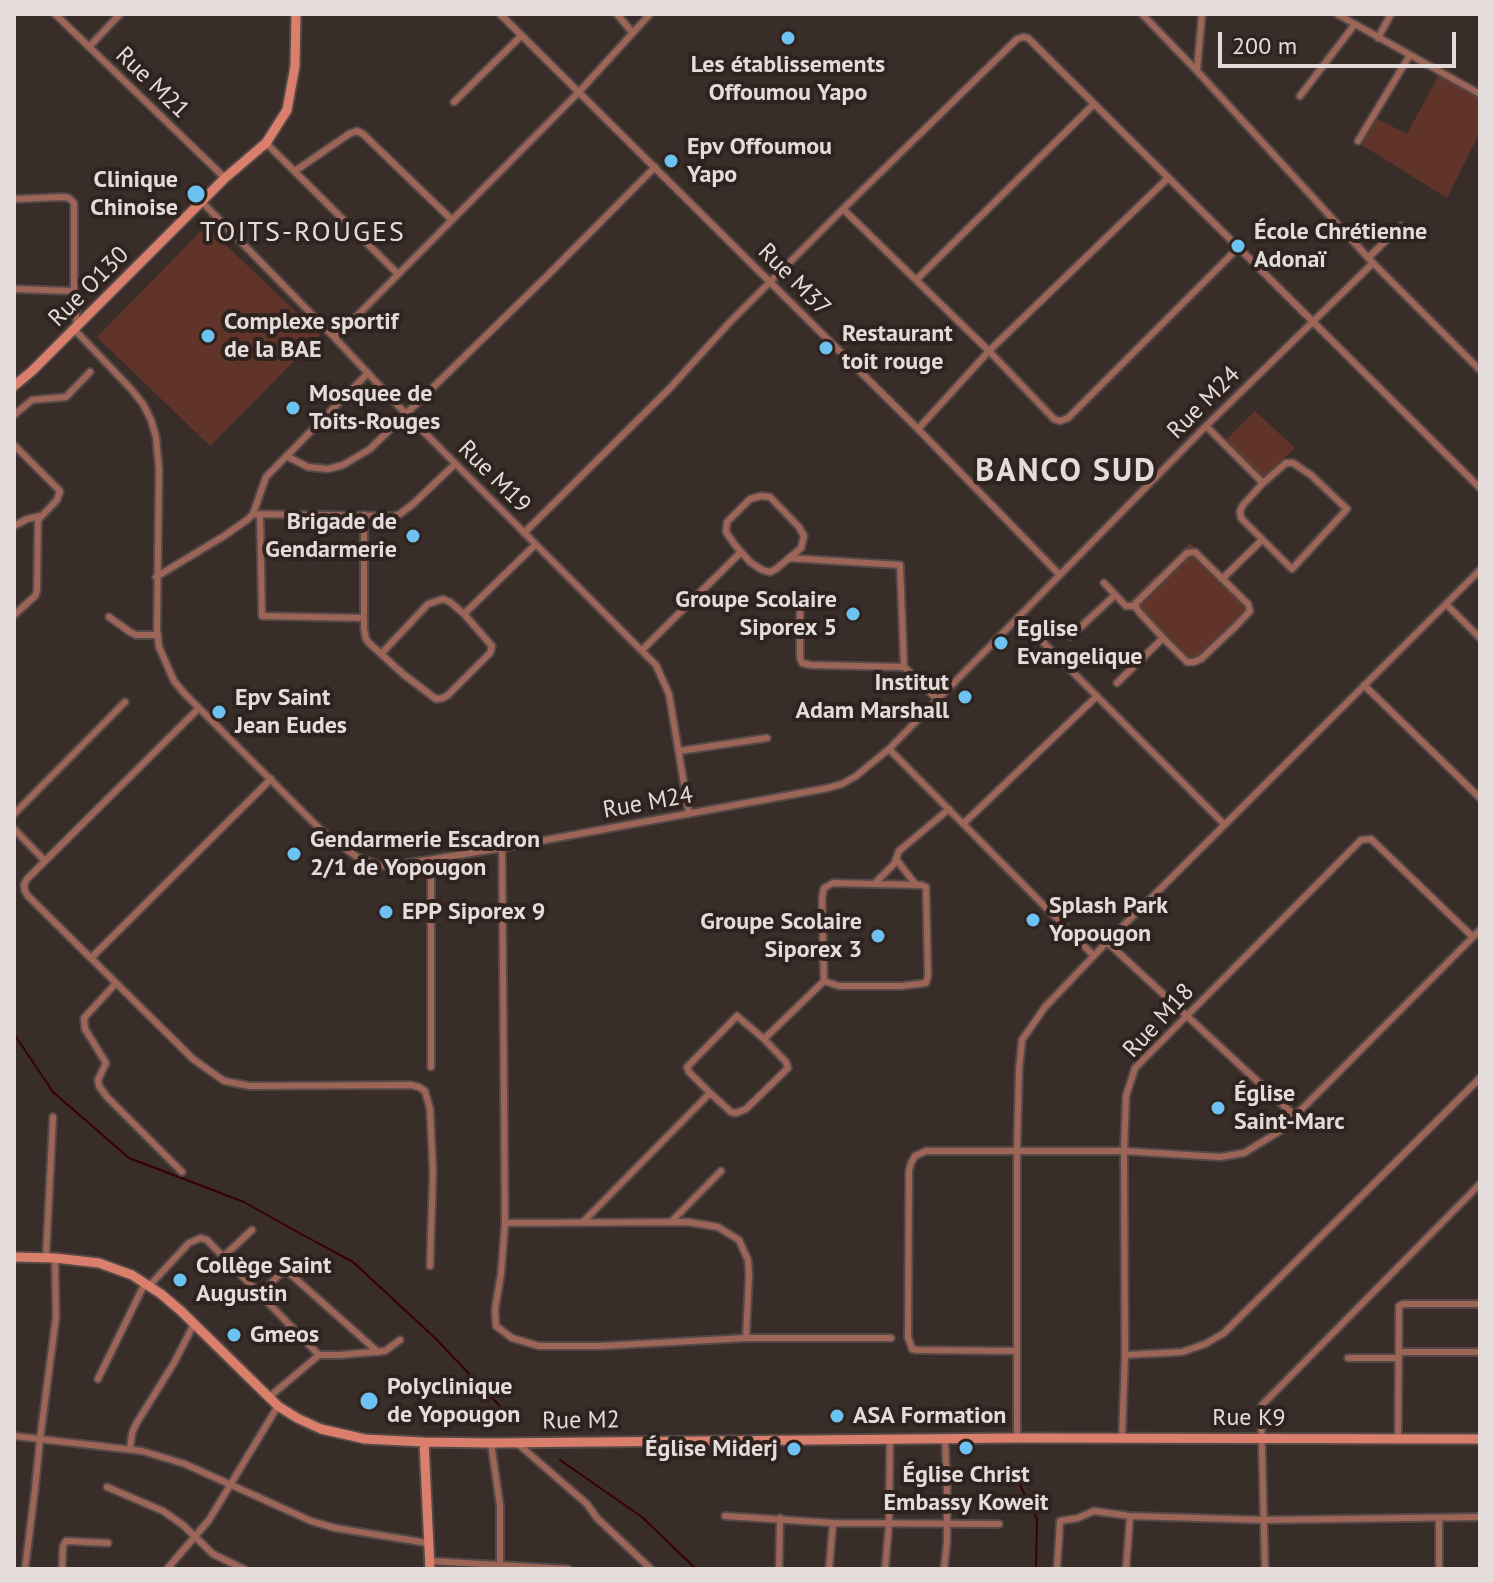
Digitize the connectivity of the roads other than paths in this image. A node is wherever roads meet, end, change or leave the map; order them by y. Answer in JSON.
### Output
{"nodes":[{"id":1,"x":55,"y":14,"type":"edge"},
{"id":2,"x":120,"y":14,"type":"edge"},
{"id":3,"x":296,"y":14,"type":"edge"},
{"id":4,"x":500,"y":14,"type":"edge"},
{"id":5,"x":617,"y":14,"type":"edge"},
{"id":6,"x":650,"y":14,"type":"edge"},
{"id":7,"x":1142,"y":14,"type":"edge"},
{"id":8,"x":1202,"y":14,"type":"edge"},
{"id":9,"x":1337,"y":14,"type":"edge"},
{"id":10,"x":1391,"y":14,"type":"edge"},
{"id":11,"x":1355,"y":24,"type":"junction"},
{"id":12,"x":632,"y":32,"type":"junction"},
{"id":13,"x":521,"y":36,"type":"junction"},
{"id":14,"x":1378,"y":38,"type":"junction"},
{"id":15,"x":89,"y":47,"type":"junction"},
{"id":16,"x":1410,"y":55,"type":"junction"},
{"id":17,"x":1197,"y":71,"type":"junction"},
{"id":18,"x":578,"y":93,"type":"junction"},
{"id":19,"x":1480,"y":94,"type":"edge"},
{"id":20,"x":1300,"y":96,"type":"dead end"},
{"id":21,"x":454,"y":102,"type":"dead end"},
{"id":22,"x":1094,"y":104,"type":"junction"},
{"id":23,"x":1358,"y":141,"type":"dead end"},
{"id":24,"x":266,"y":143,"type":"junction"},
{"id":25,"x":655,"y":167,"type":"junction"},
{"id":26,"x":295,"y":171,"type":"junction"},
{"id":27,"x":225,"y":178,"type":"junction"},
{"id":28,"x":1168,"y":178,"type":"junction"},
{"id":29,"x":14,"y":199,"type":"edge"},
{"id":30,"x":202,"y":202,"type":"junction"},
{"id":31,"x":843,"y":209,"type":"junction"},
{"id":32,"x":452,"y":220,"type":"junction"},
{"id":33,"x":1401,"y":226,"type":"dead end"},
{"id":34,"x":1238,"y":248,"type":"junction"},
{"id":35,"x":1371,"y":261,"type":"junction"},
{"id":36,"x":398,"y":274,"type":"junction"},
{"id":37,"x":916,"y":280,"type":"junction"},
{"id":38,"x":771,"y":283,"type":"junction"},
{"id":39,"x":14,"y":289,"type":"edge"},
{"id":40,"x":74,"y":291,"type":"junction"},
{"id":41,"x":1312,"y":322,"type":"junction"},
{"id":42,"x":76,"y":328,"type":"junction"},
{"id":43,"x":335,"y":338,"type":"junction"},
{"id":44,"x":989,"y":351,"type":"junction"},
{"id":45,"x":1480,"y":370,"type":"edge"},
{"id":46,"x":90,"y":372,"type":"dead end"},
{"id":47,"x":368,"y":373,"type":"junction"},
{"id":48,"x":14,"y":386,"type":"edge"},
{"id":49,"x":406,"y":414,"type":"junction"},
{"id":50,"x":14,"y":415,"type":"edge"},
{"id":51,"x":1206,"y":426,"type":"junction"},
{"id":52,"x":918,"y":429,"type":"junction"},
{"id":53,"x":14,"y":445,"type":"edge"},
{"id":54,"x":286,"y":456,"type":"junction"},
{"id":55,"x":455,"y":464,"type":"junction"},
{"id":56,"x":1263,"y":483,"type":"junction"},
{"id":57,"x":1480,"y":488,"type":"edge"},
{"id":58,"x":256,"y":514,"type":"junction"},
{"id":59,"x":40,"y":515,"type":"junction"},
{"id":60,"x":364,"y":515,"type":"junction"},
{"id":61,"x":14,"y":526,"type":"edge"},
{"id":62,"x":524,"y":533,"type":"junction"},
{"id":63,"x":1262,"y":540,"type":"junction"},
{"id":64,"x":535,"y":545,"type":"junction"},
{"id":65,"x":741,"y":552,"type":"junction"},
{"id":66,"x":789,"y":558,"type":"junction"},
{"id":67,"x":1480,"y":570,"type":"edge"},
{"id":68,"x":1059,"y":574,"type":"junction"},
{"id":69,"x":156,"y":577,"type":"junction"},
{"id":70,"x":1222,"y":579,"type":"junction"},
{"id":71,"x":1104,"y":583,"type":"dead end"},
{"id":72,"x":1115,"y":595,"type":"junction"},
{"id":73,"x":800,"y":604,"type":"dead end"},
{"id":74,"x":1446,"y":604,"type":"junction"},
{"id":75,"x":1135,"y":606,"type":"junction"},
{"id":76,"x":464,"y":614,"type":"junction"},
{"id":77,"x":14,"y":615,"type":"edge"},
{"id":78,"x":109,"y":617,"type":"dead end"},
{"id":79,"x":1018,"y":617,"type":"junction"},
{"id":80,"x":364,"y":618,"type":"junction"},
{"id":81,"x":158,"y":635,"type":"junction"},
{"id":82,"x":1071,"y":636,"type":"dead end"},
{"id":83,"x":1163,"y":638,"type":"junction"},
{"id":84,"x":1480,"y":638,"type":"edge"},
{"id":85,"x":642,"y":650,"type":"junction"},
{"id":86,"x":381,"y":654,"type":"junction"},
{"id":87,"x":904,"y":667,"type":"junction"},
{"id":88,"x":1117,"y":683,"type":"dead end"},
{"id":89,"x":1364,"y":685,"type":"junction"},
{"id":90,"x":1097,"y":696,"type":"junction"},
{"id":91,"x":937,"y":699,"type":"junction"},
{"id":92,"x":125,"y":702,"type":"dead end"},
{"id":93,"x":199,"y":708,"type":"junction"},
{"id":94,"x":767,"y":738,"type":"dead end"},
{"id":95,"x":889,"y":749,"type":"junction"},
{"id":96,"x":679,"y":751,"type":"junction"},
{"id":97,"x":271,"y":779,"type":"junction"},
{"id":98,"x":1480,"y":798,"type":"edge"},
{"id":99,"x":949,"y":809,"type":"junction"},
{"id":100,"x":14,"y":814,"type":"edge"},
{"id":101,"x":689,"y":814,"type":"junction"},
{"id":102,"x":963,"y":824,"type":"junction"},
{"id":103,"x":1224,"y":824,"type":"junction"},
{"id":104,"x":14,"y":829,"type":"edge"},
{"id":105,"x":502,"y":848,"type":"junction"},
{"id":106,"x":896,"y":859,"type":"junction"},
{"id":107,"x":431,"y":860,"type":"junction"},
{"id":108,"x":45,"y":861,"type":"junction"},
{"id":109,"x":874,"y":884,"type":"junction"},
{"id":110,"x":916,"y":885,"type":"junction"},
{"id":111,"x":1480,"y":930,"type":"edge"},
{"id":112,"x":1473,"y":937,"type":"junction"},
{"id":113,"x":1107,"y":942,"type":"junction"},
{"id":114,"x":1094,"y":956,"type":"junction"},
{"id":115,"x":91,"y":958,"type":"junction"},
{"id":116,"x":824,"y":981,"type":"junction"},
{"id":117,"x":116,"y":983,"type":"junction"},
{"id":118,"x":1187,"y":1015,"type":"junction"},
{"id":119,"x":764,"y":1039,"type":"junction"},
{"id":120,"x":431,"y":1067,"type":"dead end"},
{"id":121,"x":1480,"y":1078,"type":"edge"},
{"id":122,"x":710,"y":1093,"type":"junction"},
{"id":123,"x":1295,"y":1116,"type":"junction"},
{"id":124,"x":53,"y":1117,"type":"dead end"},
{"id":125,"x":1017,"y":1151,"type":"junction"},
{"id":126,"x":1124,"y":1151,"type":"junction"},
{"id":127,"x":721,"y":1171,"type":"dead end"},
{"id":128,"x":182,"y":1172,"type":"dead end"},
{"id":129,"x":1480,"y":1184,"type":"edge"},
{"id":130,"x":671,"y":1222,"type":"junction"},
{"id":131,"x":505,"y":1223,"type":"junction"},
{"id":132,"x":582,"y":1223,"type":"junction"},
{"id":133,"x":252,"y":1230,"type":"dead end"},
{"id":134,"x":224,"y":1256,"type":"junction"},
{"id":135,"x":14,"y":1257,"type":"edge"},
{"id":136,"x":50,"y":1258,"type":"junction"},
{"id":137,"x":430,"y":1266,"type":"dead end"},
{"id":138,"x":147,"y":1284,"type":"junction"},
{"id":139,"x":260,"y":1294,"type":"junction"},
{"id":140,"x":1480,"y":1304,"type":"edge"},
{"id":141,"x":194,"y":1324,"type":"junction"},
{"id":142,"x":746,"y":1338,"type":"junction"},
{"id":143,"x":891,"y":1338,"type":"dead end"},
{"id":144,"x":400,"y":1340,"type":"dead end"},
{"id":145,"x":1016,"y":1351,"type":"junction"},
{"id":146,"x":378,"y":1352,"type":"junction"},
{"id":147,"x":1480,"y":1352,"type":"edge"},
{"id":148,"x":319,"y":1355,"type":"junction"},
{"id":149,"x":1125,"y":1355,"type":"junction"},
{"id":150,"x":1399,"y":1355,"type":"junction"},
{"id":151,"x":1348,"y":1358,"type":"dead end"},
{"id":152,"x":98,"y":1379,"type":"dead end"},
{"id":153,"x":268,"y":1398,"type":"junction"},
{"id":154,"x":278,"y":1406,"type":"junction"},
{"id":155,"x":14,"y":1436,"type":"edge"},
{"id":156,"x":1017,"y":1438,"type":"junction"},
{"id":157,"x":1122,"y":1438,"type":"junction"},
{"id":158,"x":1263,"y":1438,"type":"junction"},
{"id":159,"x":40,"y":1439,"type":"junction"},
{"id":160,"x":945,"y":1439,"type":"junction"},
{"id":161,"x":1398,"y":1439,"type":"junction"},
{"id":162,"x":1480,"y":1439,"type":"edge"},
{"id":163,"x":890,"y":1440,"type":"junction"},
{"id":164,"x":424,"y":1442,"type":"junction"},
{"id":165,"x":516,"y":1442,"type":"junction"},
{"id":166,"x":491,"y":1443,"type":"junction"},
{"id":167,"x":130,"y":1449,"type":"junction"},
{"id":168,"x":229,"y":1484,"type":"junction"},
{"id":169,"x":107,"y":1487,"type":"dead end"},
{"id":170,"x":725,"y":1516,"type":"dead end"},
{"id":171,"x":1130,"y":1516,"type":"junction"},
{"id":172,"x":1480,"y":1517,"type":"edge"},
{"id":173,"x":780,"y":1518,"type":"junction"},
{"id":174,"x":1439,"y":1518,"type":"junction"},
{"id":175,"x":1265,"y":1520,"type":"junction"},
{"id":176,"x":833,"y":1523,"type":"junction"},
{"id":177,"x":947,"y":1523,"type":"junction"},
{"id":178,"x":889,"y":1524,"type":"junction"},
{"id":179,"x":999,"y":1524,"type":"dead end"},
{"id":180,"x":196,"y":1537,"type":"junction"},
{"id":181,"x":108,"y":1543,"type":"dead end"},
{"id":182,"x":428,"y":1543,"type":"junction"},
{"id":183,"x":500,"y":1564,"type":"junction"},
{"id":184,"x":430,"y":1565,"type":"edge"},
{"id":185,"x":25,"y":1569,"type":"edge"},
{"id":186,"x":62,"y":1569,"type":"edge"},
{"id":187,"x":167,"y":1569,"type":"edge"},
{"id":188,"x":244,"y":1569,"type":"edge"},
{"id":189,"x":568,"y":1569,"type":"edge"},
{"id":190,"x":651,"y":1569,"type":"edge"},
{"id":191,"x":779,"y":1569,"type":"edge"},
{"id":192,"x":829,"y":1569,"type":"edge"},
{"id":193,"x":885,"y":1569,"type":"edge"},
{"id":194,"x":944,"y":1569,"type":"edge"},
{"id":195,"x":1057,"y":1569,"type":"edge"},
{"id":196,"x":1126,"y":1569,"type":"edge"},
{"id":197,"x":1265,"y":1569,"type":"edge"},
{"id":198,"x":1439,"y":1569,"type":"edge"}],
"edges":[{"from":1,"to":15,"type":"street","name":"Rue M21"},
{"from":2,"to":15,"type":"street"},
{"from":3,"to":24,"type":"street","name":"Rue O130"},
{"from":4,"to":13,"type":"street","name":"Rue M37"},
{"from":5,"to":12,"type":"street"},
{"from":6,"to":12,"type":"street"},
{"from":7,"to":17,"type":"street"},
{"from":8,"to":17,"type":"street"},
{"from":9,"to":11,"type":"street"},
{"from":10,"to":14,"type":"street"},
{"from":11,"to":14,"type":"street"},
{"from":11,"to":20,"type":"street"},
{"from":12,"to":18,"type":"street"},
{"from":13,"to":18,"type":"street","name":"Rue M37"},
{"from":13,"to":21,"type":"street"},
{"from":14,"to":16,"type":"street"},
{"from":15,"to":27,"type":"street","name":"Rue M21"},
{"from":16,"to":19,"type":"street"},
{"from":16,"to":23,"type":"street"},
{"from":17,"to":35,"type":"street"},
{"from":18,"to":25,"type":"street","name":"Rue M37"},
{"from":18,"to":32,"type":"street"},
{"from":22,"to":28,"type":"street"},
{"from":22,"to":31,"type":"street"},
{"from":22,"to":37,"type":"street"},
{"from":24,"to":26,"type":"street"},
{"from":24,"to":27,"type":"street","name":"Rue O130"},
{"from":25,"to":38,"type":"street","name":"Rue M37"},
{"from":25,"to":49,"type":"street"},
{"from":26,"to":32,"type":"street"},
{"from":26,"to":36,"type":"street"},
{"from":27,"to":30,"type":"street","name":"Rue O130"},
{"from":28,"to":34,"type":"street"},
{"from":28,"to":44,"type":"street"},
{"from":29,"to":40,"type":"street"},
{"from":30,"to":42,"type":"street","name":"Rue O130"},
{"from":30,"to":43,"type":"street","name":"Rue M19"},
{"from":31,"to":37,"type":"street"},
{"from":31,"to":38,"type":"street"},
{"from":32,"to":36,"type":"street"},
{"from":33,"to":35,"type":"street","name":"Rue M24"},
{"from":34,"to":41,"type":"street"},
{"from":34,"to":44,"type":"street"},
{"from":35,"to":41,"type":"street","name":"Rue M24"},
{"from":35,"to":45,"type":"street"},
{"from":36,"to":43,"type":"street"},
{"from":37,"to":44,"type":"street"},
{"from":38,"to":52,"type":"street","name":"Rue M37"},
{"from":38,"to":62,"type":"street"},
{"from":39,"to":40,"type":"street"},
{"from":40,"to":42,"type":"street"},
{"from":41,"to":51,"type":"street","name":"Rue M24"},
{"from":41,"to":57,"type":"street"},
{"from":42,"to":48,"type":"street","name":"Rue O130"},
{"from":42,"to":69,"type":"street","name":"Rue M24"},
{"from":43,"to":47,"type":"street","name":"Rue M19"},
{"from":44,"to":52,"type":"street"},
{"from":46,"to":50,"type":"street"},
{"from":47,"to":49,"type":"street","name":"Rue M19"},
{"from":47,"to":54,"type":"street"},
{"from":49,"to":54,"type":"street"},
{"from":49,"to":55,"type":"street","name":"Rue M19"},
{"from":51,"to":56,"type":"street"},
{"from":51,"to":68,"type":"street","name":"Rue M24"},
{"from":52,"to":68,"type":"street","name":"Rue M37"},
{"from":53,"to":59,"type":"street"},
{"from":54,"to":58,"type":"street"},
{"from":55,"to":60,"type":"street"},
{"from":55,"to":62,"type":"street","name":"Rue M19"},
{"from":56,"to":63,"type":"street"},
{"from":56,"to":63,"type":"street"},
{"from":58,"to":60,"type":"street"},
{"from":58,"to":69,"type":"street"},
{"from":58,"to":80,"type":"street"},
{"from":59,"to":61,"type":"street"},
{"from":59,"to":77,"type":"street"},
{"from":60,"to":80,"type":"street"},
{"from":62,"to":64,"type":"street","name":"Rue M19"},
{"from":63,"to":70,"type":"street"},
{"from":64,"to":76,"type":"street"},
{"from":64,"to":85,"type":"street","name":"Rue M19"},
{"from":65,"to":66,"type":"street"},
{"from":65,"to":66,"type":"street"},
{"from":65,"to":85,"type":"street"},
{"from":66,"to":87,"type":"street"},
{"from":67,"to":74,"type":"street"},
{"from":68,"to":79,"type":"street","name":"Rue M24"},
{"from":69,"to":81,"type":"street","name":"Rue M24"},
{"from":70,"to":75,"type":"street"},
{"from":70,"to":83,"type":"street"},
{"from":71,"to":72,"type":"street"},
{"from":72,"to":75,"type":"street"},
{"from":72,"to":82,"type":"street"},
{"from":73,"to":87,"type":"street"},
{"from":74,"to":84,"type":"street"},
{"from":74,"to":89,"type":"street"},
{"from":75,"to":83,"type":"street"},
{"from":76,"to":86,"type":"street"},
{"from":76,"to":86,"type":"street"},
{"from":78,"to":81,"type":"street"},
{"from":79,"to":90,"type":"street"},
{"from":79,"to":91,"type":"street","name":"Rue M24"},
{"from":80,"to":86,"type":"street"},
{"from":81,"to":93,"type":"street","name":"Rue M24"},
{"from":83,"to":88,"type":"street"},
{"from":85,"to":96,"type":"street","name":"Rue M19"},
{"from":87,"to":91,"type":"street"},
{"from":89,"to":98,"type":"street"},
{"from":89,"to":103,"type":"street"},
{"from":90,"to":102,"type":"street"},
{"from":90,"to":103,"type":"street"},
{"from":91,"to":95,"type":"street","name":"Rue M24"},
{"from":92,"to":100,"type":"street"},
{"from":93,"to":97,"type":"street","name":"Rue M24"},
{"from":93,"to":108,"type":"street"},
{"from":94,"to":96,"type":"street"},
{"from":95,"to":99,"type":"street"},
{"from":95,"to":101,"type":"street","name":"Rue M24"},
{"from":96,"to":101,"type":"street","name":"Rue M19"},
{"from":97,"to":107,"type":"street","name":"Rue M24"},
{"from":97,"to":115,"type":"street"},
{"from":99,"to":102,"type":"street"},
{"from":99,"to":106,"type":"street"},
{"from":101,"to":105,"type":"street","name":"Rue M24"},
{"from":102,"to":114,"type":"street"},
{"from":103,"to":113,"type":"street"},
{"from":104,"to":108,"type":"street"},
{"from":105,"to":107,"type":"street","name":"Rue M24"},
{"from":105,"to":131,"type":"street"},
{"from":106,"to":109,"type":"street"},
{"from":106,"to":110,"type":"street"},
{"from":107,"to":120,"type":"street"},
{"from":108,"to":115,"type":"street"},
{"from":109,"to":110,"type":"street"},
{"from":109,"to":116,"type":"street"},
{"from":110,"to":116,"type":"street"},
{"from":111,"to":112,"type":"street"},
{"from":112,"to":118,"type":"street","name":"Rue M18"},
{"from":112,"to":123,"type":"street"},
{"from":113,"to":114,"type":"street"},
{"from":113,"to":118,"type":"street"},
{"from":114,"to":125,"type":"street"},
{"from":115,"to":117,"type":"street"},
{"from":116,"to":119,"type":"street"},
{"from":117,"to":128,"type":"street"},
{"from":117,"to":137,"type":"street"},
{"from":118,"to":123,"type":"street"},
{"from":118,"to":126,"type":"street","name":"Rue M18"},
{"from":119,"to":122,"type":"street"},
{"from":119,"to":122,"type":"street"},
{"from":121,"to":149,"type":"street"},
{"from":122,"to":132,"type":"street"},
{"from":123,"to":126,"type":"street"},
{"from":124,"to":136,"type":"street"},
{"from":125,"to":126,"type":"street"},
{"from":125,"to":145,"type":"street"},
{"from":125,"to":145,"type":"street"},
{"from":126,"to":149,"type":"street","name":"Rue M18"},
{"from":127,"to":130,"type":"street"},
{"from":129,"to":158,"type":"street"},
{"from":130,"to":132,"type":"street"},
{"from":130,"to":142,"type":"street"},
{"from":131,"to":132,"type":"street"},
{"from":131,"to":142,"type":"street"},
{"from":133,"to":134,"type":"street"},
{"from":134,"to":138,"type":"street"},
{"from":134,"to":139,"type":"street"},
{"from":135,"to":136,"type":"street","name":"Rue M2"},
{"from":136,"to":138,"type":"street","name":"Rue M2"},
{"from":136,"to":159,"type":"street"},
{"from":138,"to":141,"type":"street","name":"Rue M2"},
{"from":138,"to":152,"type":"street"},
{"from":139,"to":146,"type":"street"},
{"from":139,"to":148,"type":"street"},
{"from":140,"to":150,"type":"street"},
{"from":141,"to":153,"type":"street","name":"Rue M2"},
{"from":141,"to":167,"type":"street"},
{"from":142,"to":143,"type":"street"},
{"from":144,"to":146,"type":"street"},
{"from":145,"to":156,"type":"street"},
{"from":146,"to":148,"type":"street"},
{"from":147,"to":150,"type":"street"},
{"from":148,"to":153,"type":"street"},
{"from":149,"to":157,"type":"street","name":"Rue M18"},
{"from":150,"to":151,"type":"street"},
{"from":150,"to":161,"type":"street"},
{"from":153,"to":154,"type":"street","name":"Rue M2"},
{"from":154,"to":164,"type":"street","name":"Rue M2"},
{"from":154,"to":168,"type":"street"},
{"from":155,"to":159,"type":"street"},
{"from":156,"to":157,"type":"street","name":"Rue K9"},
{"from":156,"to":160,"type":"street","name":"Rue M2"},
{"from":157,"to":158,"type":"street","name":"Rue K9"},
{"from":158,"to":161,"type":"street","name":"Rue K9"},
{"from":158,"to":175,"type":"street"},
{"from":159,"to":167,"type":"street"},
{"from":159,"to":185,"type":"street"},
{"from":160,"to":163,"type":"street","name":"Rue M2"},
{"from":160,"to":177,"type":"street"},
{"from":161,"to":162,"type":"street","name":"Rue K9"},
{"from":163,"to":165,"type":"street","name":"Rue M2"},
{"from":163,"to":178,"type":"street"},
{"from":164,"to":166,"type":"street","name":"Rue M2"},
{"from":164,"to":182,"type":"street"},
{"from":165,"to":166,"type":"street","name":"Rue M2"},
{"from":165,"to":190,"type":"street"},
{"from":166,"to":183,"type":"street"},
{"from":167,"to":168,"type":"street"},
{"from":168,"to":180,"type":"street"},
{"from":168,"to":182,"type":"street"},
{"from":169,"to":180,"type":"street"},
{"from":170,"to":173,"type":"street"},
{"from":171,"to":175,"type":"street"},
{"from":171,"to":195,"type":"street"},
{"from":171,"to":196,"type":"street"},
{"from":172,"to":174,"type":"street"},
{"from":173,"to":176,"type":"street"},
{"from":173,"to":191,"type":"street"},
{"from":174,"to":175,"type":"street"},
{"from":174,"to":198,"type":"street"},
{"from":175,"to":197,"type":"street"},
{"from":176,"to":178,"type":"street"},
{"from":176,"to":192,"type":"street"},
{"from":177,"to":178,"type":"street"},
{"from":177,"to":179,"type":"street"},
{"from":177,"to":194,"type":"street"},
{"from":178,"to":193,"type":"street"},
{"from":180,"to":187,"type":"street"},
{"from":180,"to":188,"type":"street"},
{"from":181,"to":186,"type":"street"},
{"from":182,"to":184,"type":"street"},
{"from":183,"to":184,"type":"street"},
{"from":183,"to":189,"type":"street"}]}
